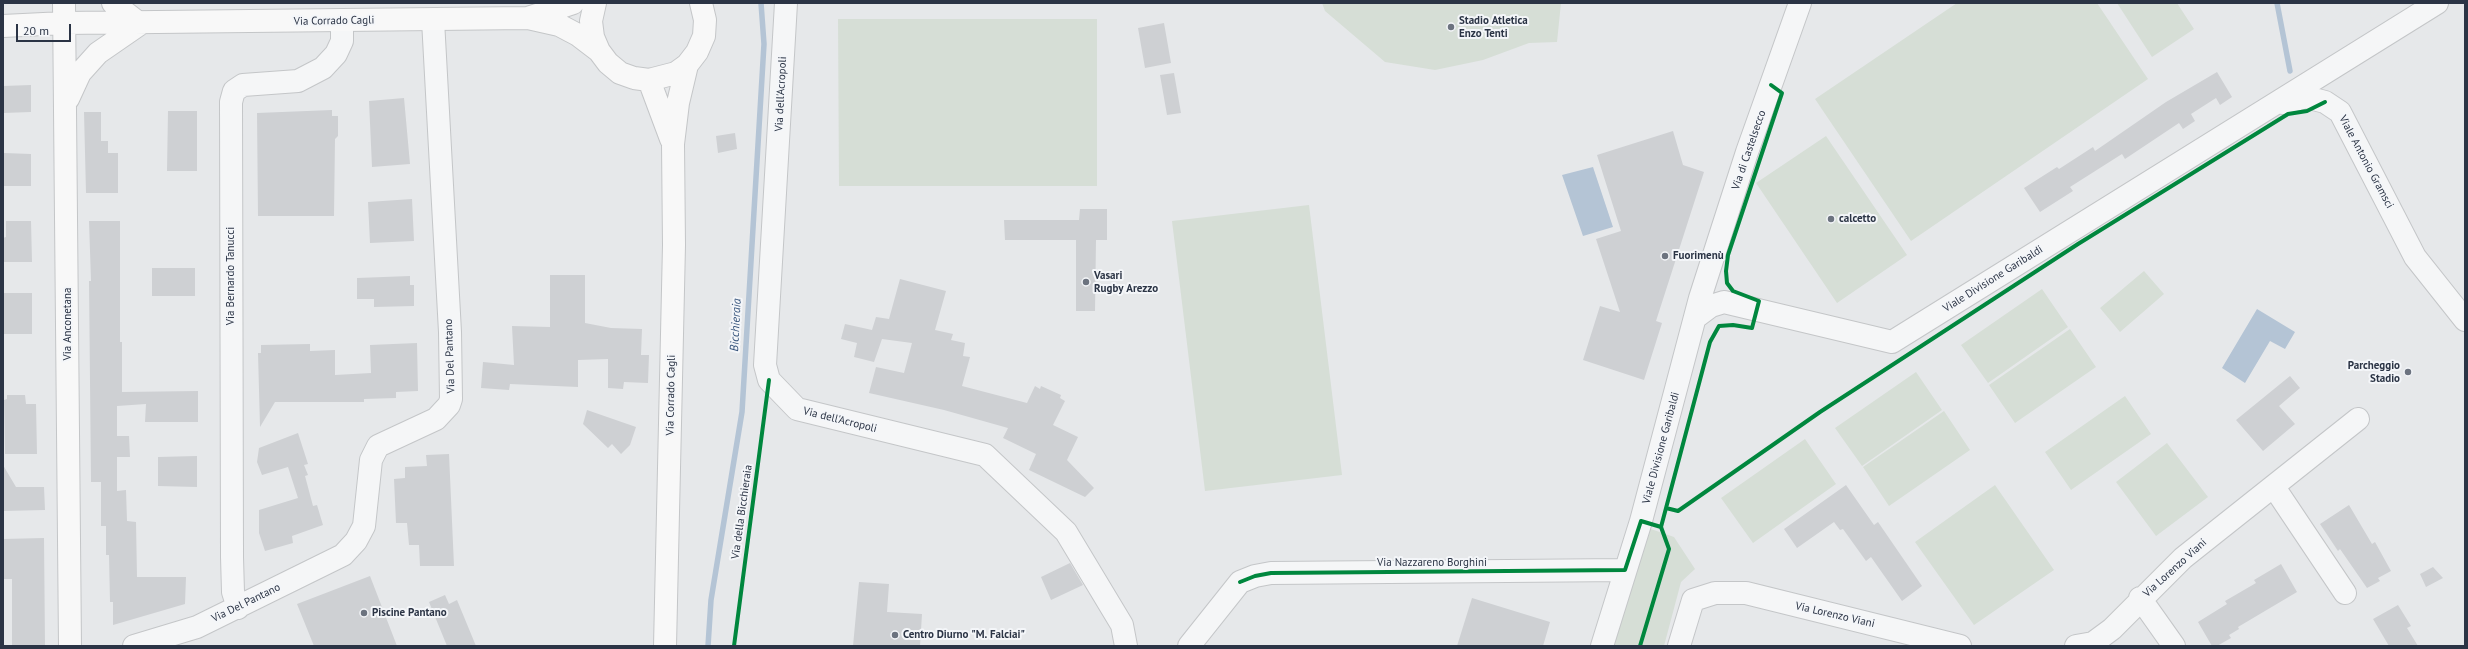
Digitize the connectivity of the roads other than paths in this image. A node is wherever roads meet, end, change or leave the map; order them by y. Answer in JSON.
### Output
{"nodes":[{"id":1,"x":114,"y":3,"type":"edge"},
{"id":2,"x":573,"y":3,"type":"edge"},
{"id":3,"x":595,"y":3,"type":"edge"},
{"id":4,"x":701,"y":3,"type":"edge"},
{"id":5,"x":786,"y":3,"type":"edge"},
{"id":6,"x":1800,"y":3,"type":"edge"},
{"id":7,"x":2437,"y":3,"type":"edge"},
{"id":8,"x":64,"y":13,"type":"edge"},
{"id":9,"x":528,"y":18,"type":"junction"},
{"id":10,"x":433,"y":20,"type":"junction"},
{"id":11,"x":342,"y":21,"type":"junction"},
{"id":12,"x":140,"y":24,"type":"junction"},
{"id":13,"x":3,"y":26,"type":"edge"},
{"id":14,"x":598,"y":51,"type":"junction"},
{"id":15,"x":687,"y":64,"type":"junction"},
{"id":16,"x":649,"y":80,"type":"junction"},
{"id":17,"x":67,"y":102,"type":"junction"},
{"id":18,"x":2268,"y":106,"type":"junction"},
{"id":19,"x":673,"y":144,"type":"junction"},
{"id":20,"x":1711,"y":265,"type":"junction"},
{"id":21,"x":1700,"y":298,"type":"joint"},
{"id":22,"x":1724,"y":302,"type":"junction"},
{"id":23,"x":1695,"y":318,"type":"junction"},
{"id":24,"x":2465,"y":320,"type":"edge"},
{"id":25,"x":2358,"y":419,"type":"dead end"},
{"id":26,"x":2274,"y":486,"type":"junction"},
{"id":27,"x":1625,"y":570,"type":"junction"},
{"id":28,"x":2345,"y":593,"type":"dead end"},
{"id":29,"x":2140,"y":598,"type":"junction"},
{"id":30,"x":238,"y":608,"type":"junction"},
{"id":31,"x":1956,"y":645,"type":"edge"},
{"id":32,"x":70,"y":646,"type":"edge"},
{"id":33,"x":134,"y":646,"type":"edge"},
{"id":34,"x":666,"y":646,"type":"edge"},
{"id":35,"x":1126,"y":646,"type":"edge"},
{"id":36,"x":1189,"y":646,"type":"edge"},
{"id":37,"x":1602,"y":646,"type":"edge"},
{"id":38,"x":1679,"y":646,"type":"edge"},
{"id":39,"x":2076,"y":646,"type":"edge"},
{"id":40,"x":2174,"y":646,"type":"edge"}],
"edges":[{"from":1,"to":12,"type":"main road"},
{"from":2,"to":9,"type":"main road"},
{"from":3,"to":14,"type":"main road"},
{"from":4,"to":15,"type":"main road"},
{"from":5,"to":35,"type":"street","name":"Via dell'Acropoli"},
{"from":6,"to":20,"type":"street","name":"Via di Castelsecco"},
{"from":7,"to":18,"type":"street"},
{"from":8,"to":12,"type":"main road","name":"Via Corrado Cagli"},
{"from":8,"to":13,"type":"main road","name":"Via Corrado Cagli"},
{"from":8,"to":17,"type":"main road","name":"Via Anconetana"},
{"from":9,"to":10,"type":"main road","name":"Via Corrado Cagli"},
{"from":9,"to":14,"type":"main road"},
{"from":10,"to":11,"type":"main road","name":"Via Corrado Cagli"},
{"from":10,"to":30,"type":"street","name":"Via Del Pantano"},
{"from":11,"to":12,"type":"main road","name":"Via Corrado Cagli"},
{"from":11,"to":30,"type":"street","name":"Via Bernardo Tanucci"},
{"from":12,"to":17,"type":"main road"},
{"from":14,"to":16,"type":"main road"},
{"from":15,"to":16,"type":"main road"},
{"from":15,"to":19,"type":"main road","name":"Via Corrado Cagli"},
{"from":16,"to":19,"type":"main road","name":"Via Corrado Cagli"},
{"from":17,"to":32,"type":"main road","name":"Via Anconetana"},
{"from":18,"to":22,"type":"street","name":"Viale Divisione Garibaldi"},
{"from":18,"to":24,"type":"street","name":"Viale Antonio Gramsci"},
{"from":19,"to":34,"type":"main road","name":"Via Corrado Cagli"},
{"from":20,"to":21,"type":"street","name":"Via di Castelsecco"},
{"from":20,"to":22,"type":"street"},
{"from":21,"to":23,"type":"street","name":"Viale Divisione Garibaldi"},
{"from":22,"to":23,"type":"street"},
{"from":23,"to":27,"type":"street","name":"Viale Divisione Garibaldi"},
{"from":25,"to":26,"type":"street","name":"Via Lorenzo Viani"},
{"from":26,"to":28,"type":"street"},
{"from":26,"to":29,"type":"street","name":"Via Lorenzo Viani"},
{"from":27,"to":36,"type":"street","name":"Via Nazzareno Borghini"},
{"from":27,"to":37,"type":"street","name":"Viale Divisione Garibaldi"},
{"from":29,"to":39,"type":"street","name":"Via Lorenzo Viani"},
{"from":29,"to":40,"type":"street"},
{"from":30,"to":33,"type":"street","name":"Via Del Pantano"},
{"from":31,"to":38,"type":"street","name":"Via Lorenzo Viani"}]}
